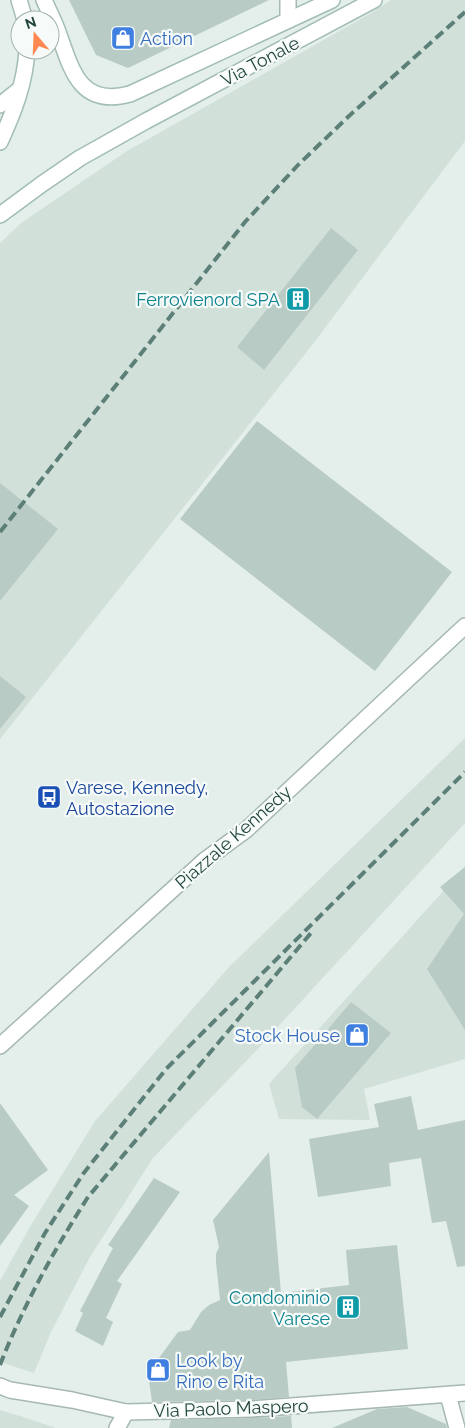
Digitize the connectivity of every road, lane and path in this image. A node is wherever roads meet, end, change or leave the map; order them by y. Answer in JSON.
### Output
{"nodes":[{"id":1,"x":44,"y":0,"type":"edge"},
{"id":2,"x":288,"y":0,"type":"edge"},
{"id":3,"x":332,"y":0,"type":"edge"},
{"id":4,"x":374,"y":0,"type":"edge"},
{"id":5,"x":288,"y":20,"type":"junction"},
{"id":6,"x":26,"y":60,"type":"edge"},
{"id":7,"x":22,"y":88,"type":"junction"},
{"id":8,"x":0,"y":105,"type":"edge"},
{"id":9,"x":0,"y":142,"type":"edge"},
{"id":10,"x":0,"y":215,"type":"edge"},
{"id":11,"x":465,"y":626,"type":"edge"},
{"id":12,"x":0,"y":1046,"type":"edge"},
{"id":13,"x":0,"y":1386,"type":"edge"},
{"id":14,"x":465,"y":1393,"type":"edge"},
{"id":15,"x":448,"y":1395,"type":"junction"},
{"id":16,"x":126,"y":1412,"type":"junction"},
{"id":17,"x":117,"y":1428,"type":"edge"},
{"id":18,"x":457,"y":1428,"type":"edge"}],
"edges":[{"from":1,"to":5,"type":"street","name":"Via Tonale"},
{"from":2,"to":5,"type":"street"},
{"from":3,"to":5,"type":"street","name":"Via Tonale"},
{"from":4,"to":10,"type":"street","name":"Via Tonale"},
{"from":6,"to":7,"type":"street"},
{"from":7,"to":8,"type":"street"},
{"from":7,"to":9,"type":"street"},
{"from":11,"to":12,"type":"street","name":"Piazzale Kennedy"},
{"from":13,"to":16,"type":"street","name":"Via Paolo Maspero"},
{"from":14,"to":15,"type":"street","name":"Via Paolo Maspero"},
{"from":15,"to":16,"type":"street","name":"Via Paolo Maspero"},
{"from":15,"to":18,"type":"street"},
{"from":16,"to":17,"type":"street"}]}
